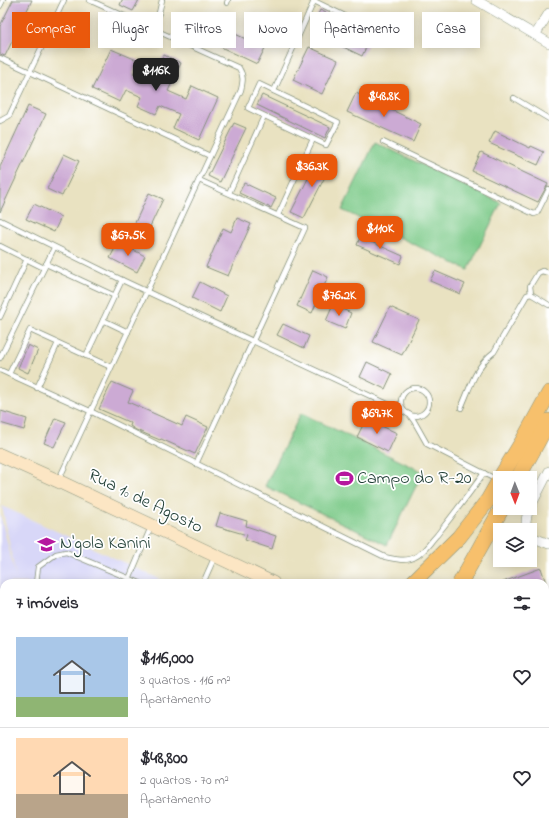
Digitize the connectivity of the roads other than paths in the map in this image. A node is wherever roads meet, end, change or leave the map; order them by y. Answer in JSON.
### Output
{"nodes":[{"id":1,"x":3,"y":0,"type":"edge"},
{"id":2,"x":64,"y":0,"type":"edge"},
{"id":3,"x":89,"y":0,"type":"edge"},
{"id":4,"x":162,"y":0,"type":"edge"},
{"id":5,"x":476,"y":0,"type":"edge"},
{"id":6,"x":313,"y":1,"type":"edge"},
{"id":7,"x":0,"y":6,"type":"edge"},
{"id":8,"x":116,"y":12,"type":"edge"},
{"id":9,"x":159,"y":12,"type":"edge"},
{"id":10,"x":335,"y":12,"type":"edge"},
{"id":11,"x":549,"y":13,"type":"edge"},
{"id":12,"x":163,"y":33,"type":"edge"},
{"id":13,"x":535,"y":35,"type":"junction"},
{"id":14,"x":549,"y":43,"type":"edge"},
{"id":15,"x":0,"y":58,"type":"edge"},
{"id":16,"x":29,"y":72,"type":"junction"},
{"id":17,"x":274,"y":91,"type":"junction"},
{"id":18,"x":514,"y":98,"type":"dead end"},
{"id":19,"x":264,"y":116,"type":"junction"},
{"id":20,"x":549,"y":119,"type":"edge"},
{"id":21,"x":0,"y":121,"type":"edge"},
{"id":22,"x":312,"y":139,"type":"junction"},
{"id":23,"x":383,"y":142,"type":"dead end"},
{"id":24,"x":210,"y":156,"type":"junction"},
{"id":25,"x":199,"y":180,"type":"junction"},
{"id":26,"x":549,"y":189,"type":"edge"},
{"id":27,"x":229,"y":193,"type":"junction"},
{"id":28,"x":278,"y":215,"type":"junction"},
{"id":29,"x":0,"y":220,"type":"edge"},
{"id":30,"x":0,"y":246,"type":"edge"},
{"id":31,"x":54,"y":248,"type":"junction"},
{"id":32,"x":27,"y":259,"type":"junction"},
{"id":33,"x":45,"y":266,"type":"junction"},
{"id":34,"x":549,"y":273,"type":"edge"},
{"id":35,"x":122,"y":280,"type":"junction"},
{"id":36,"x":146,"y":291,"type":"junction"},
{"id":37,"x":532,"y":294,"type":"junction"},
{"id":38,"x":115,"y":296,"type":"junction"},
{"id":39,"x":549,"y":305,"type":"edge"},
{"id":40,"x":0,"y":317,"type":"edge"},
{"id":41,"x":103,"y":320,"type":"junction"},
{"id":42,"x":128,"y":332,"type":"junction"},
{"id":43,"x":253,"y":341,"type":"junction"},
{"id":44,"x":58,"y":343,"type":"junction"},
{"id":45,"x":86,"y":356,"type":"junction"},
{"id":46,"x":0,"y":358,"type":"edge"},
{"id":47,"x":111,"y":367,"type":"junction"},
{"id":48,"x":0,"y":370,"type":"edge"},
{"id":49,"x":9,"y":374,"type":"junction"},
{"id":50,"x":37,"y":388,"type":"junction"},
{"id":51,"x":549,"y":393,"type":"edge"},
{"id":52,"x":461,"y":408,"type":"dead end"},
{"id":53,"x":90,"y":411,"type":"junction"},
{"id":54,"x":409,"y":414,"type":"junction"},
{"id":55,"x":549,"y":420,"type":"edge"},
{"id":56,"x":0,"y":455,"type":"edge"},
{"id":57,"x":196,"y":464,"type":"junction"},
{"id":58,"x":505,"y":471,"type":"edge"},
{"id":59,"x":522,"y":471,"type":"edge"},
{"id":60,"x":549,"y":471,"type":"edge"},
{"id":61,"x":484,"y":473,"type":"junction"},
{"id":62,"x":493,"y":476,"type":"edge"},
{"id":63,"x":58,"y":481,"type":"junction"},
{"id":64,"x":493,"y":491,"type":"edge"},
{"id":65,"x":537,"y":494,"type":"edge"},
{"id":66,"x":498,"y":515,"type":"edge"},
{"id":67,"x":151,"y":526,"type":"junction"},
{"id":68,"x":537,"y":539,"type":"edge"},
{"id":69,"x":549,"y":544,"type":"edge"},
{"id":70,"x":215,"y":556,"type":"junction"},
{"id":71,"x":206,"y":576,"type":"joint"},
{"id":72,"x":129,"y":578,"type":"joint"},
{"id":73,"x":36,"y":579,"type":"edge"},
{"id":74,"x":205,"y":579,"type":"edge"},
{"id":75,"x":264,"y":579,"type":"edge"},
{"id":76,"x":416,"y":579,"type":"edge"},
{"id":77,"x":462,"y":579,"type":"edge"}],
"edges":[{"from":1,"to":7,"type":"lane"},
{"from":2,"to":16,"type":"lane"},
{"from":3,"to":8,"type":"lane"},
{"from":4,"to":9,"type":"lane"},
{"from":5,"to":13,"type":"street"},
{"from":6,"to":10,"type":"lane"},
{"from":6,"to":17,"type":"lane"},
{"from":11,"to":13,"type":"street"},
{"from":12,"to":24,"type":"lane"},
{"from":13,"to":14,"type":"street"},
{"from":15,"to":16,"type":"lane"},
{"from":16,"to":21,"type":"lane"},
{"from":16,"to":24,"type":"lane"},
{"from":17,"to":19,"type":"lane"},
{"from":17,"to":22,"type":"lane"},
{"from":18,"to":20,"type":"lane"},
{"from":19,"to":22,"type":"lane"},
{"from":19,"to":27,"type":"lane"},
{"from":22,"to":28,"type":"lane"},
{"from":23,"to":26,"type":"lane"},
{"from":24,"to":25,"type":"lane"},
{"from":25,"to":27,"type":"lane"},
{"from":25,"to":36,"type":"lane"},
{"from":27,"to":28,"type":"lane"},
{"from":28,"to":43,"type":"lane"},
{"from":29,"to":31,"type":"lane"},
{"from":30,"to":32,"type":"lane"},
{"from":31,"to":33,"type":"lane"},
{"from":31,"to":35,"type":"lane"},
{"from":32,"to":33,"type":"lane"},
{"from":32,"to":40,"type":"lane"},
{"from":33,"to":38,"type":"lane"},
{"from":33,"to":46,"type":"lane"},
{"from":34,"to":37,"type":"lane"},
{"from":35,"to":36,"type":"lane"},
{"from":35,"to":38,"type":"lane"},
{"from":36,"to":42,"type":"lane"},
{"from":36,"to":43,"type":"lane"},
{"from":37,"to":39,"type":"lane"},
{"from":37,"to":52,"type":"lane"},
{"from":38,"to":41,"type":"lane"},
{"from":41,"to":42,"type":"lane"},
{"from":41,"to":45,"type":"lane"},
{"from":42,"to":47,"type":"lane"},
{"from":43,"to":54,"type":"lane"},
{"from":43,"to":57,"type":"lane"},
{"from":44,"to":45,"type":"lane"},
{"from":44,"to":49,"type":"lane"},
{"from":44,"to":50,"type":"lane"},
{"from":45,"to":47,"type":"lane"},
{"from":47,"to":53,"type":"lane"},
{"from":48,"to":49,"type":"lane"},
{"from":49,"to":50,"type":"lane"},
{"from":50,"to":53,"type":"lane"},
{"from":51,"to":58,"type":"main road"},
{"from":53,"to":57,"type":"lane"},
{"from":53,"to":63,"type":"lane"},
{"from":54,"to":54,"type":"lane"},
{"from":54,"to":61,"type":"lane"},
{"from":55,"to":59,"type":"main road"},
{"from":56,"to":63,"type":"main road","name":"Rua 1º de Agosto"},
{"from":57,"to":61,"type":"lane"},
{"from":60,"to":65,"type":"street"},
{"from":61,"to":62,"type":"lane"},
{"from":63,"to":67,"type":"main road","name":"Rua 1º de Agosto"},
{"from":64,"to":76,"type":"main road"},
{"from":66,"to":77,"type":"main road"},
{"from":67,"to":70,"type":"main road","name":"Rua 1º de Agosto"},
{"from":67,"to":72,"type":"lane"},
{"from":68,"to":69,"type":"street"},
{"from":70,"to":71,"type":"lane"},
{"from":70,"to":75,"type":"main road","name":"Rua 1º de Agosto"},
{"from":71,"to":74,"type":"lane"},
{"from":72,"to":73,"type":"lane"}]}
